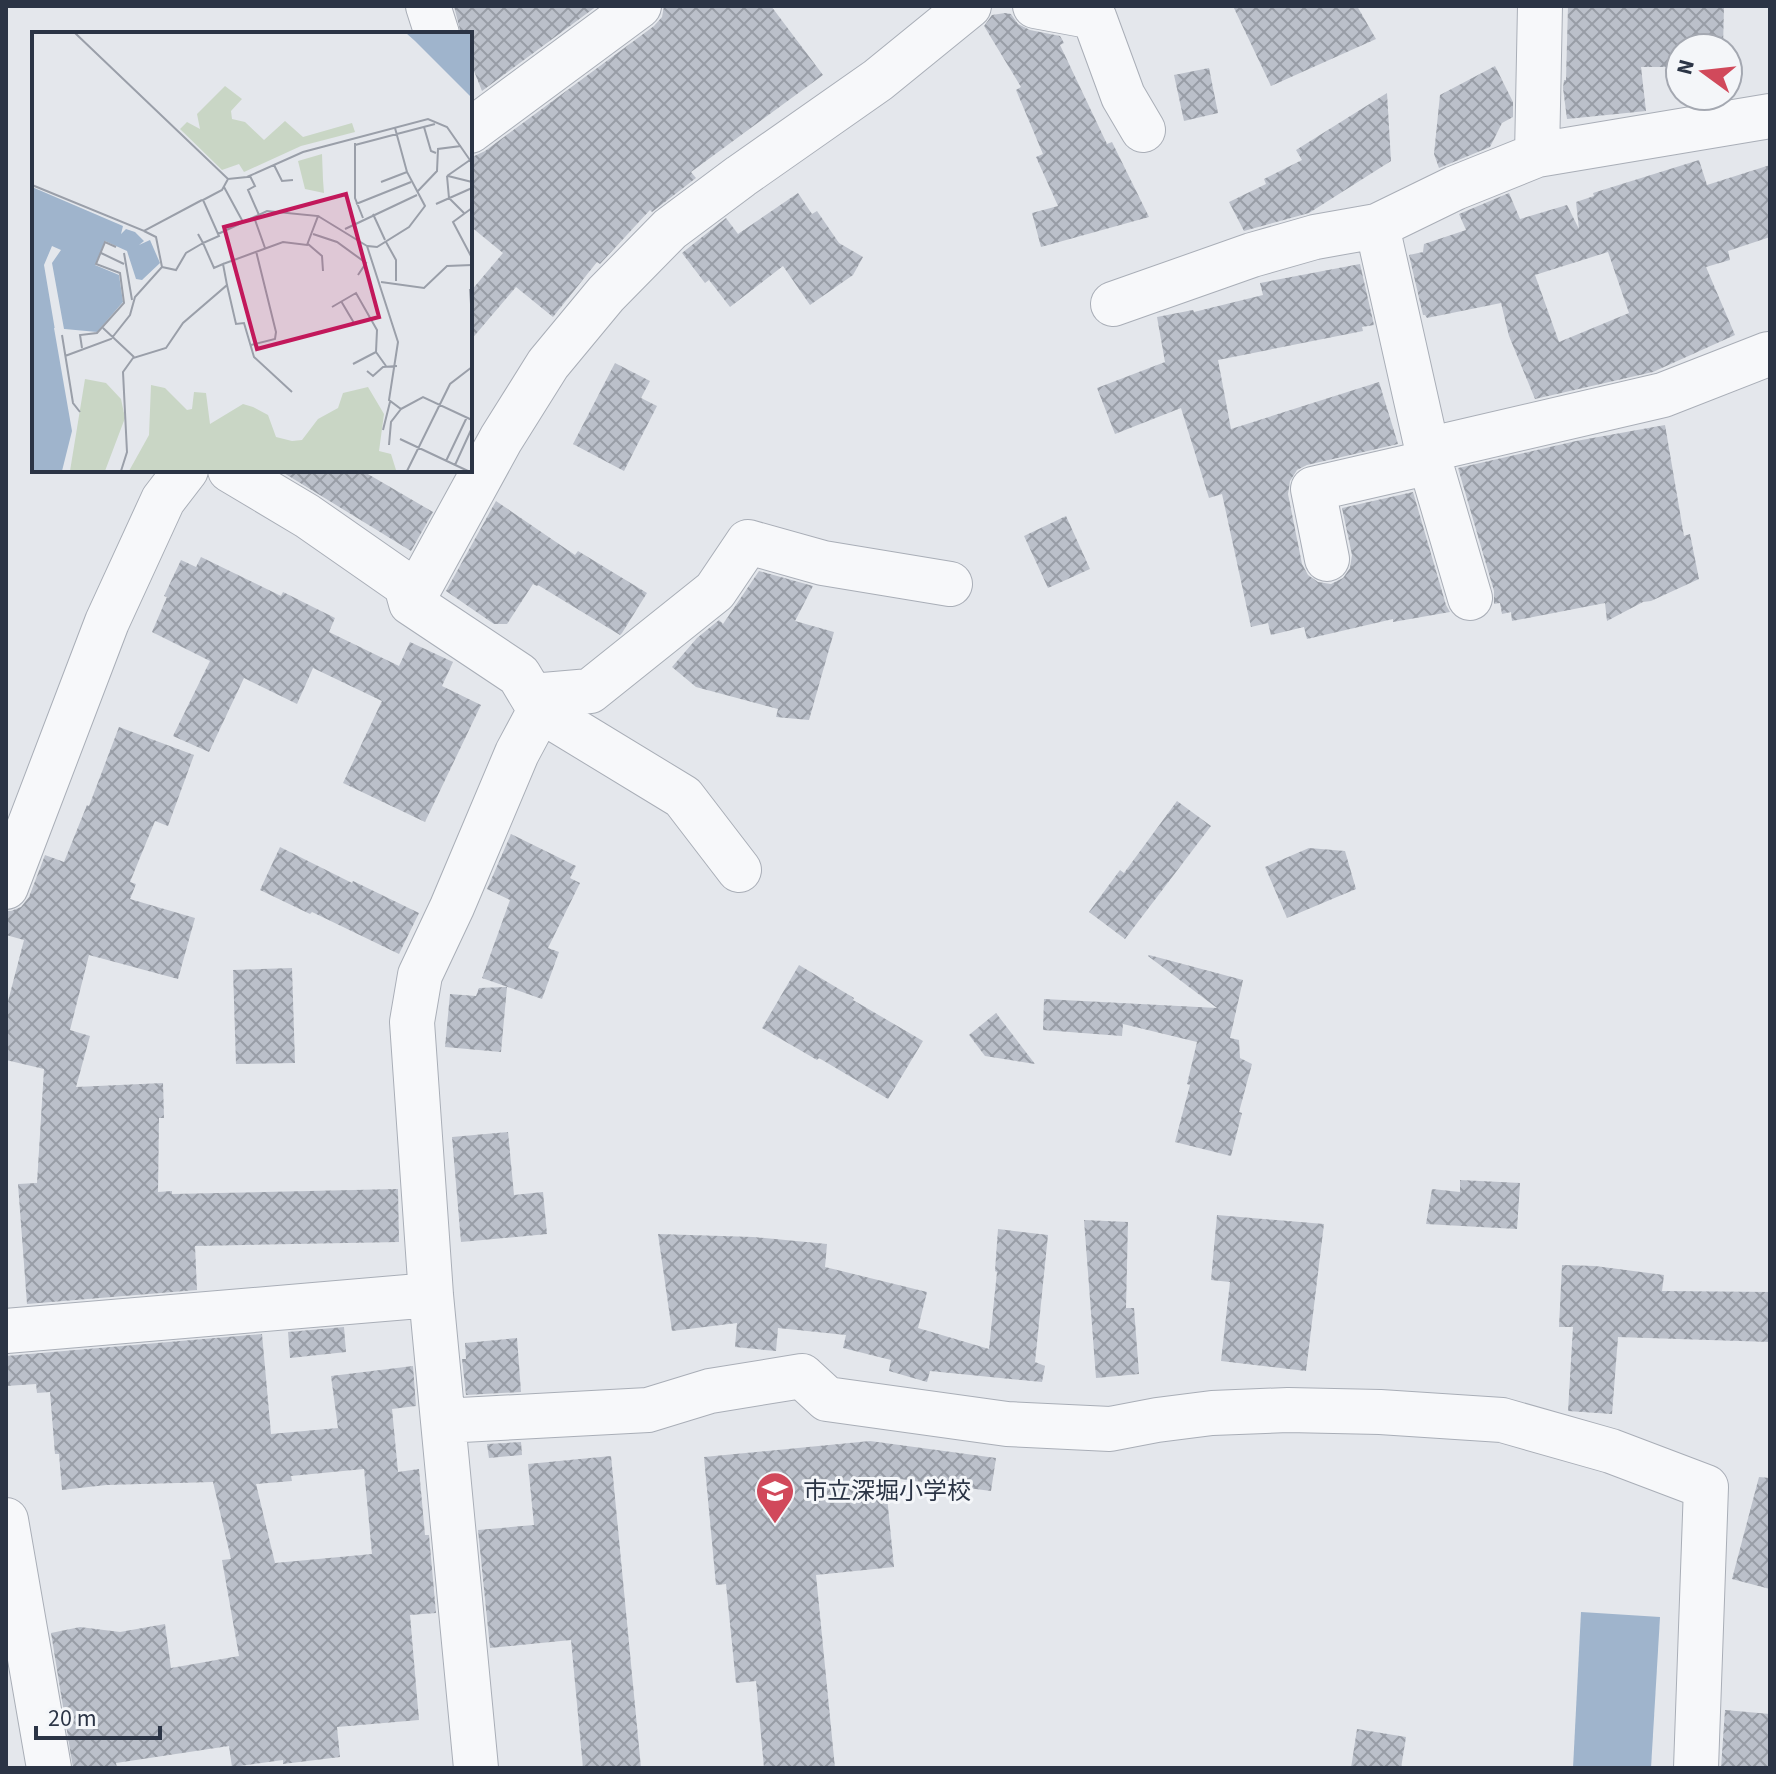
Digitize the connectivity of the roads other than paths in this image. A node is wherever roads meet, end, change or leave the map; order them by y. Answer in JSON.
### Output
{"nodes":[{"id":1,"x":428,"y":6,"type":"edge"},
{"id":2,"x":639,"y":6,"type":"edge"},
{"id":3,"x":969,"y":6,"type":"edge"},
{"id":4,"x":1035,"y":6,"type":"edge"},
{"id":5,"x":1540,"y":6,"type":"edge"},
{"id":6,"x":436,"y":32,"type":"edge"},
{"id":7,"x":1770,"y":116,"type":"edge"},
{"id":8,"x":472,"y":130,"type":"edge"},
{"id":9,"x":1143,"y":130,"type":"dead end"},
{"id":10,"x":1537,"y":155,"type":"junction"},
{"id":11,"x":1377,"y":226,"type":"junction"},
{"id":12,"x":1113,"y":304,"type":"dead end"},
{"id":13,"x":1768,"y":354,"type":"dead end"},
{"id":14,"x":1428,"y":456,"type":"junction"},
{"id":15,"x":184,"y":472,"type":"edge"},
{"id":16,"x":233,"y":472,"type":"edge"},
{"id":17,"x":1327,"y":559,"type":"dead end"},
{"id":18,"x":950,"y":584,"type":"dead end"},
{"id":19,"x":1470,"y":598,"type":"dead end"},
{"id":20,"x":411,"y":603,"type":"junction"},
{"id":21,"x":536,"y":703,"type":"junction"},
{"id":22,"x":21,"y":797,"type":"edge"},
{"id":23,"x":739,"y":870,"type":"dead end"},
{"id":24,"x":6,"y":887,"type":"edge"},
{"id":25,"x":431,"y":1295,"type":"junction"},
{"id":26,"x":6,"y":1331,"type":"edge"},
{"id":27,"x":443,"y":1421,"type":"junction"},
{"id":28,"x":6,"y":1520,"type":"edge"},
{"id":29,"x":49,"y":1768,"type":"edge"},
{"id":30,"x":476,"y":1768,"type":"edge"},
{"id":31,"x":1696,"y":1768,"type":"edge"}],
"edges":[{"from":1,"to":6,"type":"street"},
{"from":2,"to":8,"type":"street"},
{"from":3,"to":20,"type":"street"},
{"from":4,"to":9,"type":"street"},
{"from":5,"to":10,"type":"street"},
{"from":7,"to":10,"type":"street"},
{"from":10,"to":11,"type":"street"},
{"from":11,"to":12,"type":"street"},
{"from":11,"to":14,"type":"street"},
{"from":13,"to":14,"type":"street"},
{"from":14,"to":17,"type":"street"},
{"from":14,"to":19,"type":"street"},
{"from":15,"to":22,"type":"street"},
{"from":16,"to":20,"type":"street"},
{"from":18,"to":21,"type":"street"},
{"from":20,"to":21,"type":"street"},
{"from":21,"to":23,"type":"street"},
{"from":21,"to":25,"type":"street"},
{"from":22,"to":24,"type":"street"},
{"from":25,"to":26,"type":"street"},
{"from":25,"to":27,"type":"street"},
{"from":27,"to":30,"type":"street"},
{"from":27,"to":31,"type":"street"},
{"from":28,"to":29,"type":"street"}]}
